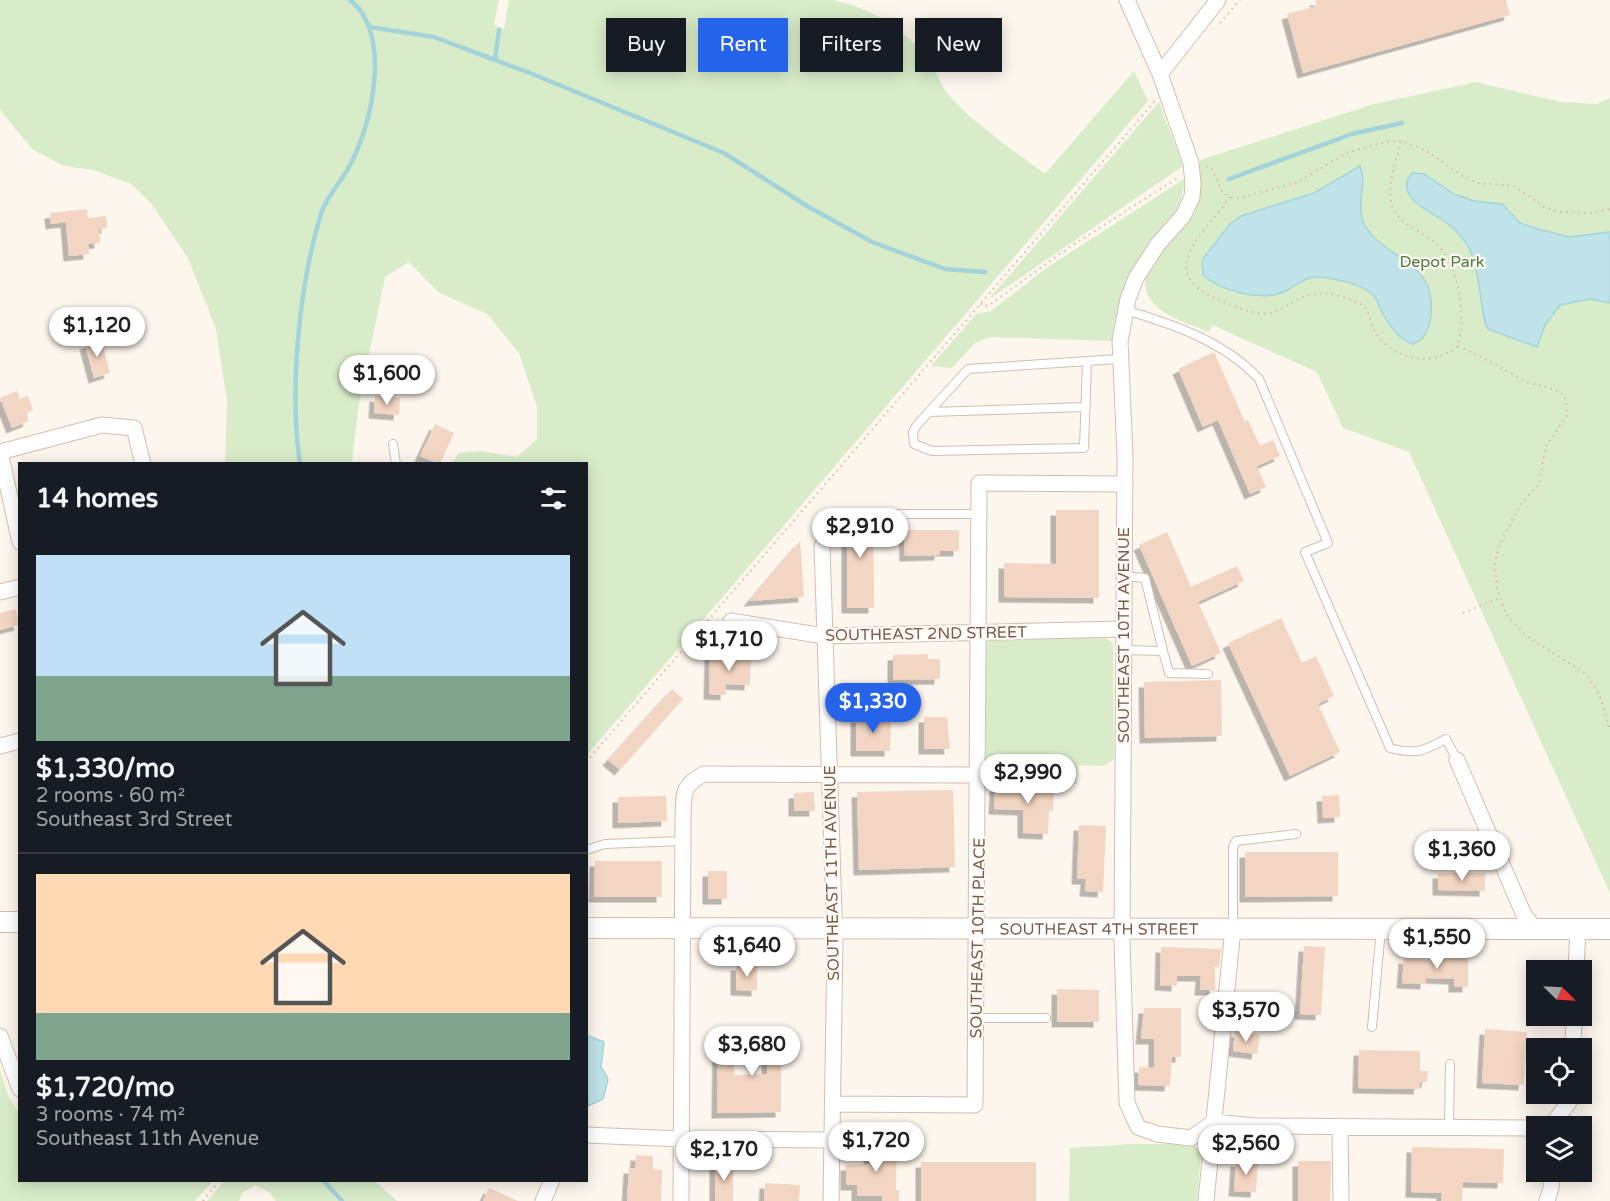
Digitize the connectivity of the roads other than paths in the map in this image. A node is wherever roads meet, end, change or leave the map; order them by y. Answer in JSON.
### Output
{"nodes":[{"id":1,"x":1127,"y":0,"type":"edge"},
{"id":2,"x":1218,"y":0,"type":"edge"},
{"id":3,"x":1160,"y":74,"type":"junction"},
{"id":4,"x":1125,"y":310,"type":"junction"},
{"id":5,"x":1119,"y":359,"type":"junction"},
{"id":6,"x":1087,"y":362,"type":"junction"},
{"id":7,"x":1086,"y":407,"type":"junction"},
{"id":8,"x":928,"y":412,"type":"junction"},
{"id":9,"x":393,"y":444,"type":"dead end"},
{"id":10,"x":0,"y":452,"type":"edge"},
{"id":11,"x":142,"y":462,"type":"edge"},
{"id":12,"x":396,"y":462,"type":"edge"},
{"id":13,"x":1125,"y":484,"type":"junction"},
{"id":14,"x":886,"y":514,"type":"dead end"},
{"id":15,"x":979,"y":514,"type":"junction"},
{"id":16,"x":18,"y":533,"type":"edge"},
{"id":17,"x":822,"y":546,"type":"dead end"},
{"id":18,"x":1123,"y":576,"type":"junction"},
{"id":19,"x":18,"y":588,"type":"edge"},
{"id":20,"x":0,"y":592,"type":"edge"},
{"id":21,"x":731,"y":621,"type":"dead end"},
{"id":22,"x":1122,"y":629,"type":"junction"},
{"id":23,"x":978,"y":631,"type":"junction"},
{"id":24,"x":825,"y":636,"type":"junction"},
{"id":25,"x":1123,"y":650,"type":"junction"},
{"id":26,"x":1163,"y":651,"type":"junction"},
{"id":27,"x":1208,"y":674,"type":"dead end"},
{"id":28,"x":18,"y":742,"type":"edge"},
{"id":29,"x":0,"y":746,"type":"edge"},
{"id":30,"x":1457,"y":760,"type":"joint"},
{"id":31,"x":829,"y":775,"type":"junction"},
{"id":32,"x":978,"y":775,"type":"junction"},
{"id":33,"x":1296,"y":834,"type":"dead end"},
{"id":34,"x":683,"y":841,"type":"junction"},
{"id":35,"x":588,"y":849,"type":"edge"},
{"id":36,"x":0,"y":922,"type":"edge"},
{"id":37,"x":18,"y":922,"type":"edge"},
{"id":38,"x":684,"y":927,"type":"junction"},
{"id":39,"x":833,"y":927,"type":"junction"},
{"id":40,"x":977,"y":927,"type":"junction"},
{"id":41,"x":1534,"y":927,"type":"junction"},
{"id":42,"x":588,"y":928,"type":"edge"},
{"id":43,"x":1122,"y":928,"type":"junction"},
{"id":44,"x":1233,"y":928,"type":"junction"},
{"id":45,"x":1381,"y":928,"type":"junction"},
{"id":46,"x":1578,"y":928,"type":"junction"},
{"id":47,"x":1610,"y":929,"type":"edge"},
{"id":48,"x":1576,"y":960,"type":"edge"},
{"id":49,"x":976,"y":1018,"type":"junction"},
{"id":50,"x":1046,"y":1018,"type":"dead end"},
{"id":51,"x":1372,"y":1027,"type":"dead end"},
{"id":52,"x":0,"y":1036,"type":"edge"},
{"id":53,"x":1450,"y":1064,"type":"dead end"},
{"id":54,"x":18,"y":1084,"type":"edge"},
{"id":55,"x":833,"y":1104,"type":"junction"},
{"id":56,"x":1214,"y":1122,"type":"junction"},
{"id":57,"x":1340,"y":1126,"type":"junction"},
{"id":58,"x":1449,"y":1127,"type":"junction"},
{"id":59,"x":1526,"y":1128,"type":"edge"},
{"id":60,"x":588,"y":1136,"type":"edge"},
{"id":61,"x":682,"y":1139,"type":"junction"},
{"id":62,"x":833,"y":1140,"type":"junction"},
{"id":63,"x":551,"y":1182,"type":"edge"},
{"id":64,"x":1551,"y":1182,"type":"edge"},
{"id":65,"x":543,"y":1201,"type":"edge"},
{"id":66,"x":681,"y":1201,"type":"edge"},
{"id":67,"x":831,"y":1201,"type":"edge"},
{"id":68,"x":1206,"y":1201,"type":"edge"},
{"id":69,"x":1341,"y":1201,"type":"edge"},
{"id":70,"x":1546,"y":1201,"type":"edge"}],
"edges":[{"from":1,"to":3,"type":"street"},
{"from":2,"to":3,"type":"street"},
{"from":3,"to":4,"type":"street","name":"SOUTHEAST 10TH AVENUE"},
{"from":4,"to":5,"type":"street","name":"SOUTHEAST 10TH AVENUE"},
{"from":4,"to":30,"type":"lane"},
{"from":5,"to":6,"type":"lane"},
{"from":5,"to":13,"type":"street","name":"SOUTHEAST 10TH AVENUE"},
{"from":6,"to":7,"type":"lane"},
{"from":6,"to":8,"type":"lane"},
{"from":7,"to":8,"type":"lane"},
{"from":7,"to":8,"type":"lane"},
{"from":9,"to":12,"type":"lane"},
{"from":10,"to":11,"type":"street"},
{"from":10,"to":16,"type":"street"},
{"from":13,"to":15,"type":"street","name":"SOUTHEAST 10TH PLACE"},
{"from":13,"to":18,"type":"street","name":"SOUTHEAST 10TH AVENUE"},
{"from":14,"to":15,"type":"lane"},
{"from":15,"to":23,"type":"street","name":"SOUTHEAST 10TH PLACE"},
{"from":17,"to":24,"type":"street","name":"SOUTHEAST 11TH AVENUE"},
{"from":18,"to":22,"type":"street","name":"SOUTHEAST 10TH AVENUE"},
{"from":18,"to":26,"type":"lane"},
{"from":19,"to":20,"type":"street"},
{"from":21,"to":24,"type":"street","name":"SOUTHEAST 2ND STREET"},
{"from":22,"to":23,"type":"street","name":"SOUTHEAST 2ND STREET"},
{"from":22,"to":25,"type":"street","name":"SOUTHEAST 10TH AVENUE"},
{"from":23,"to":24,"type":"street","name":"SOUTHEAST 2ND STREET"},
{"from":23,"to":32,"type":"street","name":"SOUTHEAST 10TH PLACE"},
{"from":24,"to":31,"type":"street","name":"SOUTHEAST 11TH AVENUE"},
{"from":25,"to":26,"type":"lane"},
{"from":25,"to":43,"type":"street","name":"SOUTHEAST 10TH AVENUE"},
{"from":26,"to":27,"type":"lane"},
{"from":28,"to":29,"type":"street"},
{"from":30,"to":41,"type":"street"},
{"from":31,"to":32,"type":"street"},
{"from":31,"to":34,"type":"street"},
{"from":31,"to":39,"type":"street","name":"SOUTHEAST 11TH AVENUE"},
{"from":32,"to":40,"type":"street","name":"SOUTHEAST 10TH PLACE"},
{"from":33,"to":44,"type":"lane"},
{"from":34,"to":35,"type":"lane"},
{"from":34,"to":38,"type":"street"},
{"from":36,"to":37,"type":"street"},
{"from":38,"to":39,"type":"street","name":"SOUTHEAST 4TH STREET"},
{"from":38,"to":42,"type":"street","name":"SOUTHEAST 4TH STREET"},
{"from":38,"to":61,"type":"street"},
{"from":39,"to":40,"type":"street","name":"SOUTHEAST 4TH STREET"},
{"from":39,"to":55,"type":"street","name":"SOUTHEAST 11TH AVENUE"},
{"from":40,"to":43,"type":"street","name":"SOUTHEAST 4TH STREET"},
{"from":40,"to":49,"type":"street","name":"SOUTHEAST 10TH PLACE"},
{"from":41,"to":45,"type":"street","name":"SOUTHEAST 4TH STREET"},
{"from":41,"to":46,"type":"street","name":"SOUTHEAST 4TH STREET"},
{"from":43,"to":44,"type":"street","name":"SOUTHEAST 4TH STREET"},
{"from":43,"to":56,"type":"street","name":"SOUTHEAST 10TH AVENUE"},
{"from":44,"to":45,"type":"street","name":"SOUTHEAST 4TH STREET"},
{"from":44,"to":56,"type":"street"},
{"from":45,"to":51,"type":"lane"},
{"from":46,"to":47,"type":"street","name":"SOUTHEAST 4TH STREET"},
{"from":46,"to":48,"type":"street"},
{"from":49,"to":50,"type":"lane"},
{"from":49,"to":55,"type":"street","name":"SOUTHEAST 10TH PLACE"},
{"from":52,"to":54,"type":"street"},
{"from":53,"to":58,"type":"lane"},
{"from":55,"to":62,"type":"street","name":"SOUTHEAST 11TH AVENUE"},
{"from":56,"to":57,"type":"street"},
{"from":56,"to":68,"type":"street"},
{"from":57,"to":58,"type":"street"},
{"from":57,"to":69,"type":"street"},
{"from":58,"to":59,"type":"street"},
{"from":60,"to":61,"type":"street"},
{"from":61,"to":62,"type":"street"},
{"from":61,"to":66,"type":"street"},
{"from":62,"to":67,"type":"street","name":"SOUTHEAST 11TH AVENUE"},
{"from":63,"to":65,"type":"street"},
{"from":64,"to":70,"type":"street"}]}
